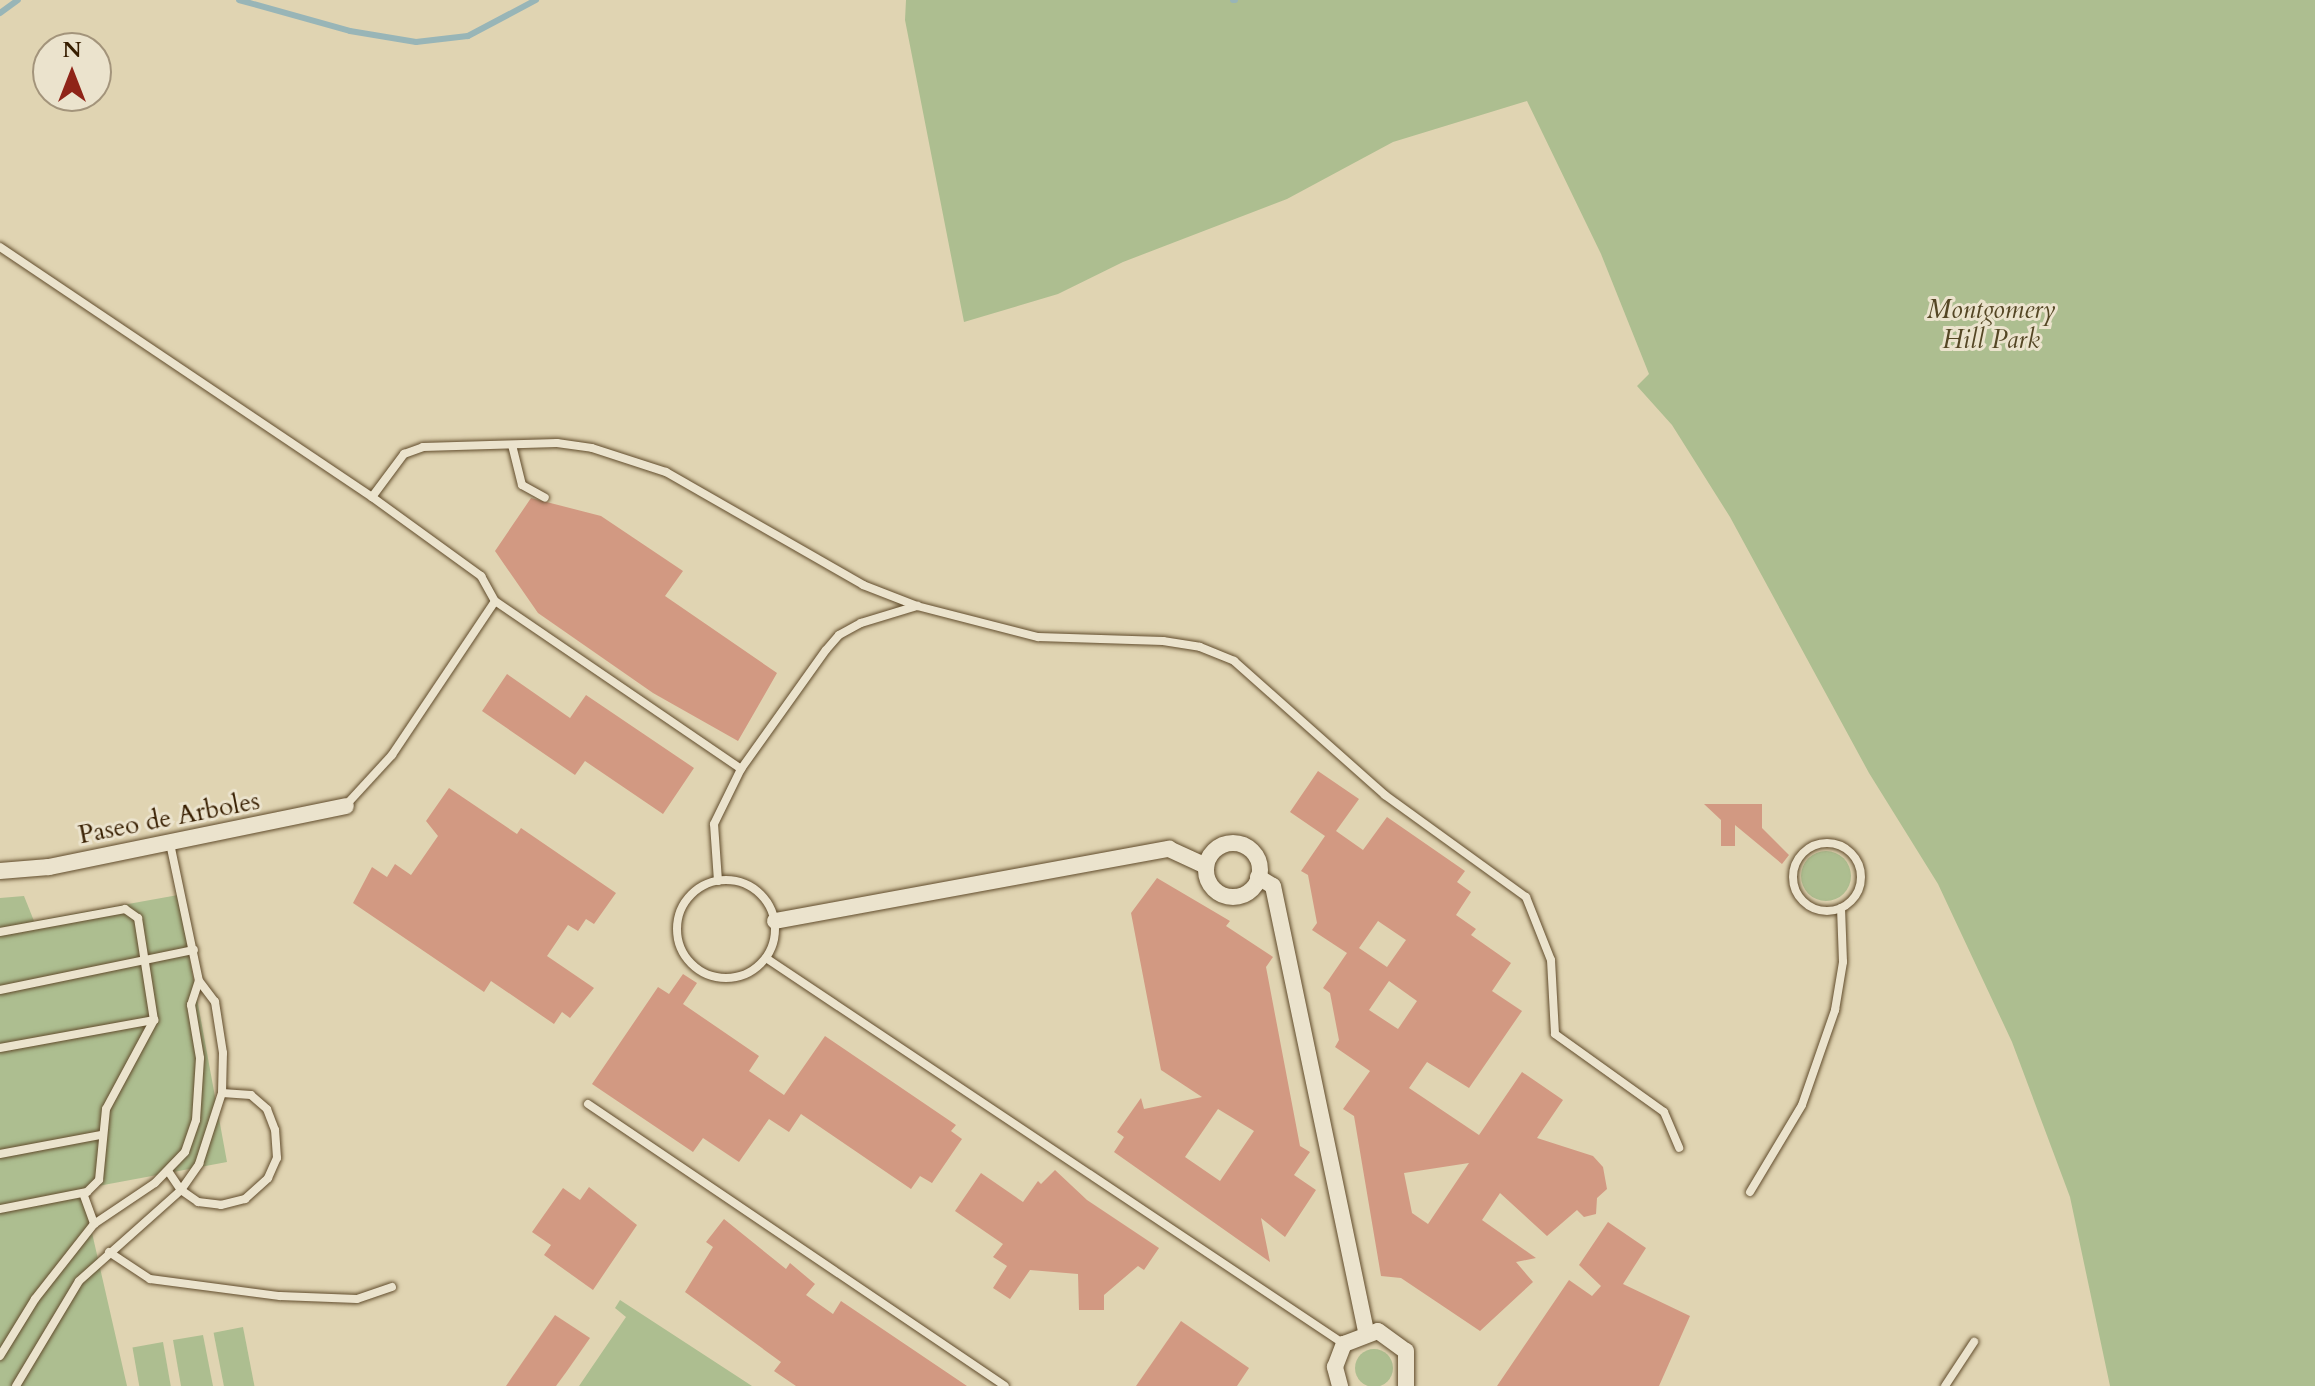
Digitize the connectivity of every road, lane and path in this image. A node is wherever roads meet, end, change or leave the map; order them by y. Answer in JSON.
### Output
{"nodes":[{"id":1,"x":0,"y":247,"type":"edge"},
{"id":2,"x":512,"y":445,"type":"junction"},
{"id":3,"x":372,"y":497,"type":"junction"},
{"id":4,"x":545,"y":498,"type":"dead end"},
{"id":5,"x":495,"y":601,"type":"junction"},
{"id":6,"x":917,"y":606,"type":"junction"},
{"id":7,"x":741,"y":769,"type":"junction"},
{"id":8,"x":346,"y":806,"type":"joint"},
{"id":9,"x":170,"y":843,"type":"junction"},
{"id":10,"x":1206,"y":866,"type":"junction"},
{"id":11,"x":0,"y":871,"type":"edge"},
{"id":12,"x":1258,"y":877,"type":"junction"},
{"id":13,"x":718,"y":881,"type":"junction"},
{"id":14,"x":1841,"y":908,"type":"junction"},
{"id":15,"x":775,"y":921,"type":"junction"},
{"id":16,"x":0,"y":932,"type":"edge"},
{"id":17,"x":194,"y":950,"type":"junction"},
{"id":18,"x":766,"y":958,"type":"junction"},
{"id":19,"x":146,"y":962,"type":"junction"},
{"id":20,"x":199,"y":981,"type":"junction"},
{"id":21,"x":0,"y":990,"type":"edge"},
{"id":22,"x":154,"y":1020,"type":"junction"},
{"id":23,"x":0,"y":1048,"type":"edge"},
{"id":24,"x":222,"y":1093,"type":"junction"},
{"id":25,"x":588,"y":1104,"type":"dead end"},
{"id":26,"x":101,"y":1135,"type":"junction"},
{"id":27,"x":1679,"y":1148,"type":"dead end"},
{"id":28,"x":0,"y":1154,"type":"edge"},
{"id":29,"x":168,"y":1171,"type":"junction"},
{"id":30,"x":181,"y":1190,"type":"junction"},
{"id":31,"x":1750,"y":1192,"type":"dead end"},
{"id":32,"x":83,"y":1193,"type":"junction"},
{"id":33,"x":0,"y":1209,"type":"edge"},
{"id":34,"x":94,"y":1224,"type":"junction"},
{"id":35,"x":109,"y":1252,"type":"junction"},
{"id":36,"x":392,"y":1287,"type":"dead end"},
{"id":37,"x":1366,"y":1332,"type":"junction"},
{"id":38,"x":1974,"y":1342,"type":"dead end"},
{"id":39,"x":1344,"y":1344,"type":"junction"},
{"id":40,"x":0,"y":1356,"type":"edge"},
{"id":41,"x":16,"y":1386,"type":"edge"},
{"id":42,"x":1005,"y":1386,"type":"edge"},
{"id":43,"x":1340,"y":1386,"type":"edge"},
{"id":44,"x":1406,"y":1386,"type":"edge"},
{"id":45,"x":1945,"y":1386,"type":"edge"}],
"edges":[{"from":1,"to":3,"type":"lane"},
{"from":2,"to":3,"type":"lane"},
{"from":2,"to":4,"type":"lane"},
{"from":2,"to":6,"type":"lane"},
{"from":3,"to":5,"type":"lane"},
{"from":5,"to":7,"type":"lane"},
{"from":5,"to":8,"type":"lane"},
{"from":6,"to":7,"type":"lane"},
{"from":6,"to":27,"type":"lane"},
{"from":7,"to":13,"type":"lane"},
{"from":8,"to":9,"type":"street","name":"Paseo de Arboles"},
{"from":9,"to":11,"type":"street","name":"Paseo de Arboles"},
{"from":9,"to":17,"type":"lane"},
{"from":10,"to":12,"type":"street"},
{"from":10,"to":12,"type":"street"},
{"from":10,"to":15,"type":"street"},
{"from":12,"to":37,"type":"street"},
{"from":13,"to":15,"type":"lane"},
{"from":13,"to":18,"type":"lane"},
{"from":14,"to":14,"type":"lane"},
{"from":14,"to":31,"type":"lane"},
{"from":15,"to":18,"type":"lane"},
{"from":16,"to":19,"type":"lane"},
{"from":17,"to":19,"type":"lane"},
{"from":17,"to":20,"type":"lane"},
{"from":18,"to":39,"type":"lane"},
{"from":19,"to":21,"type":"lane"},
{"from":19,"to":22,"type":"lane"},
{"from":20,"to":24,"type":"lane"},
{"from":20,"to":29,"type":"lane"},
{"from":22,"to":23,"type":"lane"},
{"from":22,"to":26,"type":"lane"},
{"from":24,"to":30,"type":"lane"},
{"from":24,"to":30,"type":"lane"},
{"from":25,"to":42,"type":"lane"},
{"from":26,"to":28,"type":"lane"},
{"from":26,"to":32,"type":"lane"},
{"from":29,"to":30,"type":"lane"},
{"from":29,"to":34,"type":"lane"},
{"from":30,"to":35,"type":"lane"},
{"from":32,"to":33,"type":"lane"},
{"from":32,"to":34,"type":"lane"},
{"from":34,"to":40,"type":"lane"},
{"from":35,"to":36,"type":"lane"},
{"from":35,"to":41,"type":"lane"},
{"from":37,"to":39,"type":"street"},
{"from":37,"to":44,"type":"street"},
{"from":38,"to":45,"type":"lane"},
{"from":39,"to":43,"type":"street"}]}
